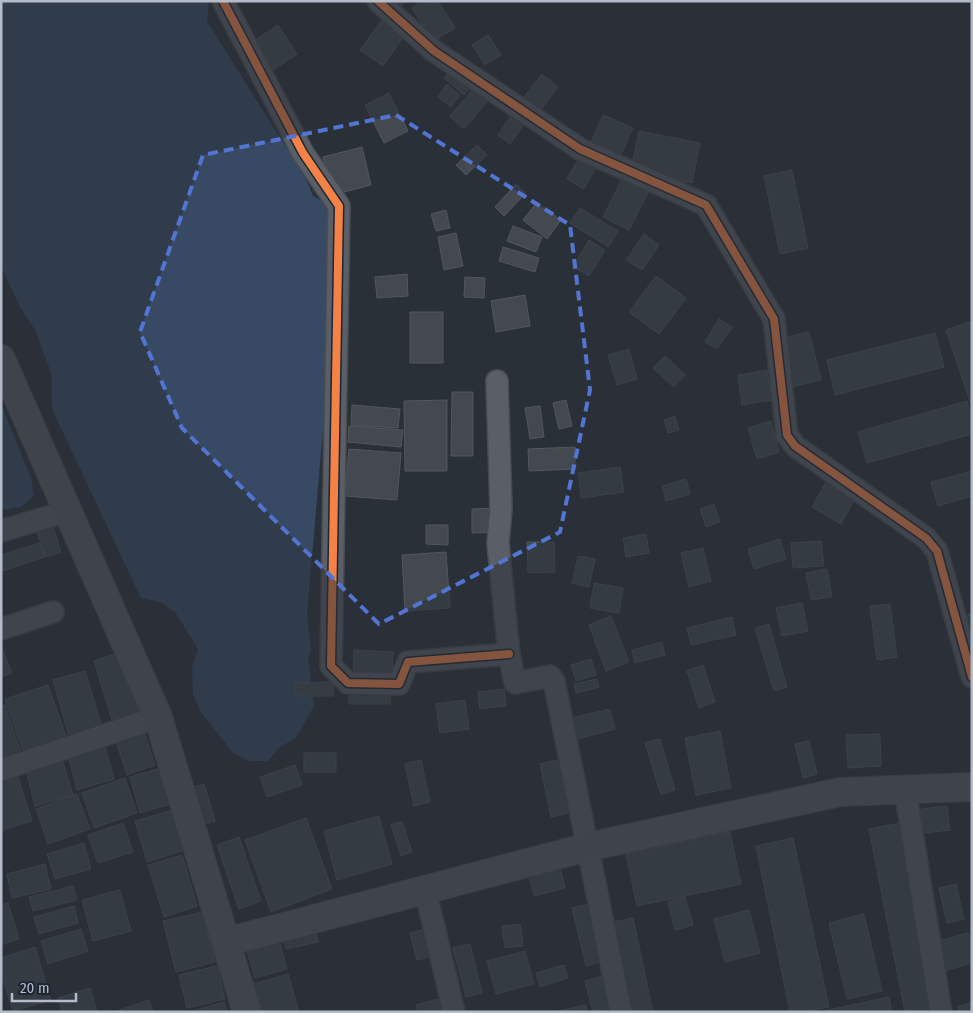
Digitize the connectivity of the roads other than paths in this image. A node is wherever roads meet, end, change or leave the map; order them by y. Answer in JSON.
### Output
{"nodes":[{"id":1,"x":223,"y":1,"type":"edge"},
{"id":2,"x":378,"y":1,"type":"edge"},
{"id":3,"x":1,"y":359,"type":"edge"},
{"id":4,"x":497,"y":381,"type":"dead end"},
{"id":5,"x":68,"y":511,"type":"junction"},
{"id":6,"x":1,"y":531,"type":"edge"},
{"id":7,"x":53,"y":612,"type":"dead end"},
{"id":8,"x":1,"y":629,"type":"edge"},
{"id":9,"x":509,"y":654,"type":"junction"},
{"id":10,"x":972,"y":677,"type":"edge"},
{"id":11,"x":158,"y":718,"type":"junction"},
{"id":12,"x":1,"y":770,"type":"edge"},
{"id":13,"x":972,"y":786,"type":"edge"},
{"id":14,"x":905,"y":789,"type":"junction"},
{"id":15,"x":588,"y":847,"type":"junction"},
{"id":16,"x":425,"y":889,"type":"junction"},
{"id":17,"x":226,"y":942,"type":"junction"},
{"id":18,"x":247,"y":1012,"type":"edge"},
{"id":19,"x":454,"y":1012,"type":"edge"},
{"id":20,"x":621,"y":1012,"type":"edge"},
{"id":21,"x":941,"y":1012,"type":"edge"}],
"edges":[{"from":1,"to":9,"type":"street"},
{"from":2,"to":10,"type":"street"},
{"from":3,"to":5,"type":"street"},
{"from":4,"to":9,"type":"street"},
{"from":5,"to":6,"type":"street"},
{"from":5,"to":11,"type":"street"},
{"from":7,"to":8,"type":"street"},
{"from":9,"to":15,"type":"street"},
{"from":11,"to":12,"type":"street"},
{"from":11,"to":17,"type":"street"},
{"from":13,"to":14,"type":"street"},
{"from":14,"to":15,"type":"street"},
{"from":14,"to":21,"type":"street"},
{"from":15,"to":16,"type":"street"},
{"from":15,"to":20,"type":"street"},
{"from":16,"to":17,"type":"street"},
{"from":16,"to":19,"type":"street"},
{"from":17,"to":18,"type":"street"}]}
